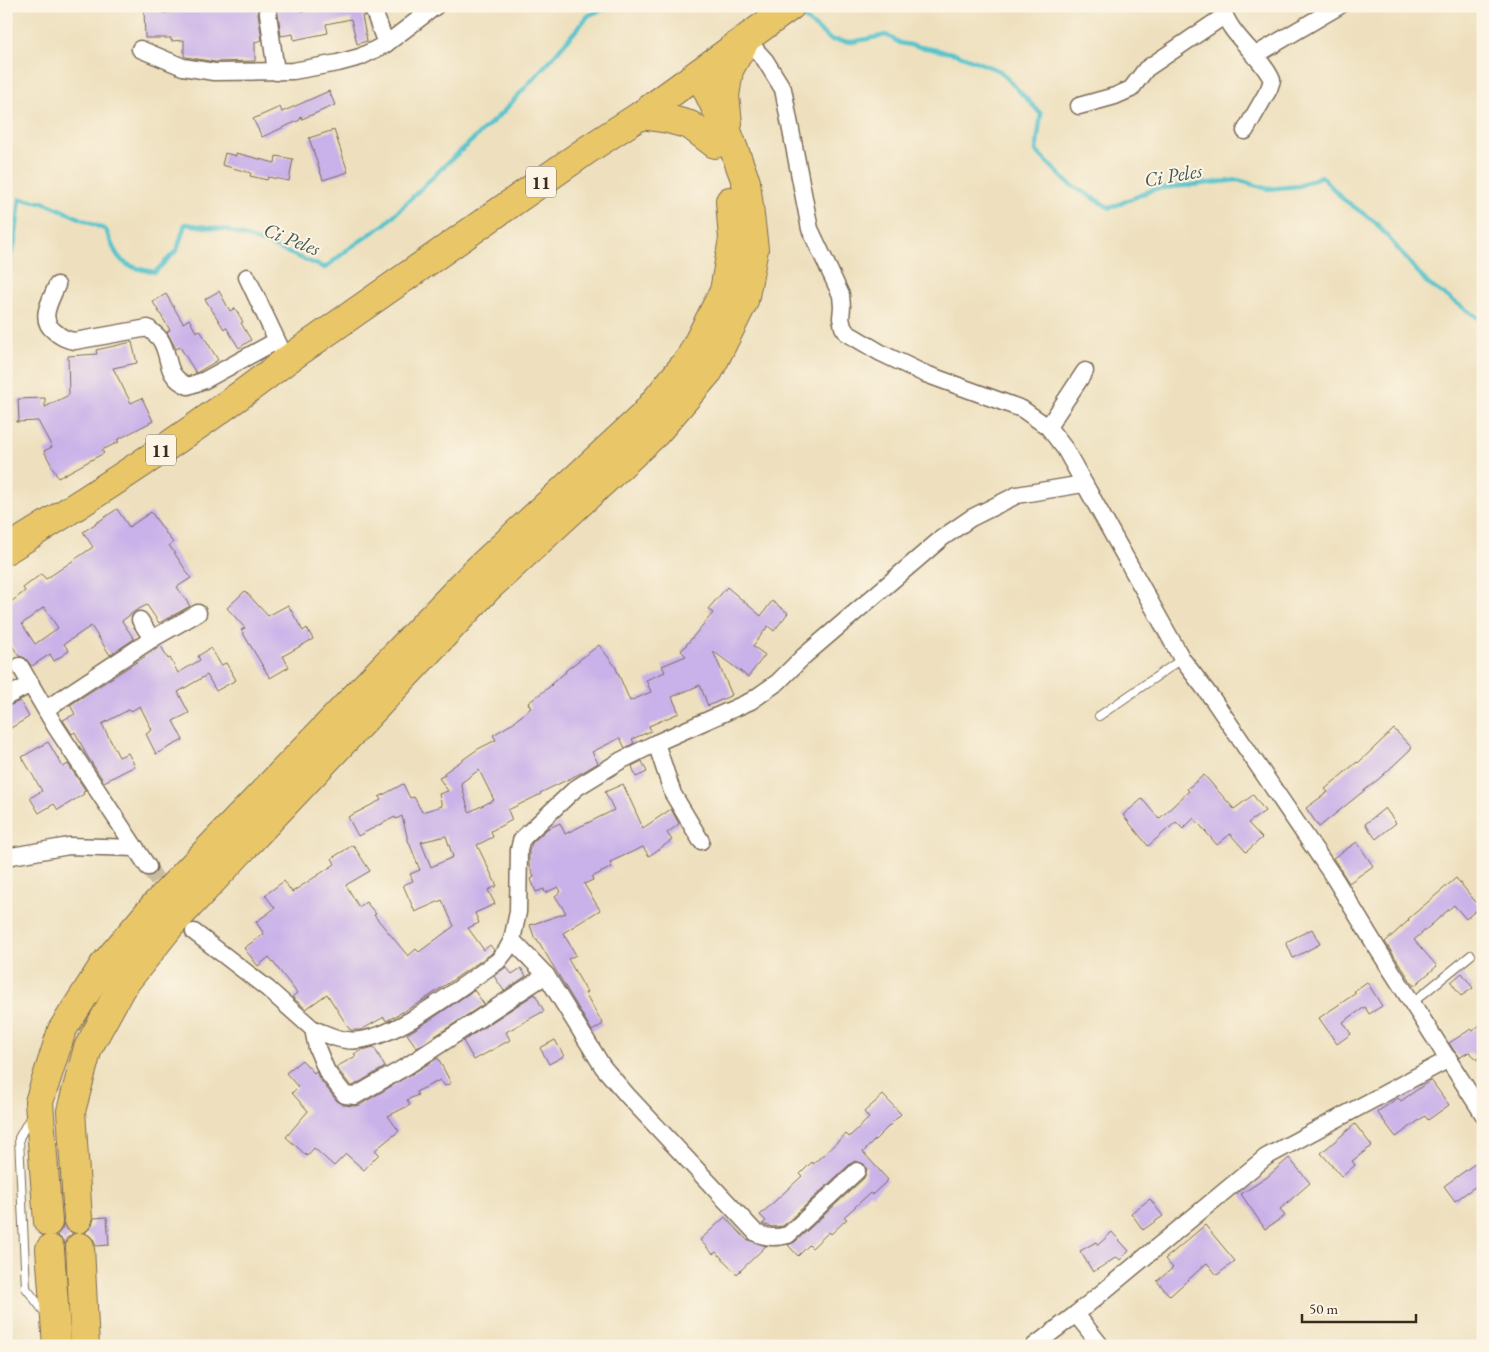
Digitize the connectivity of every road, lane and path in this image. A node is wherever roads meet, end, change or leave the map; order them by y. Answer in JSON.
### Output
{"nodes":[{"id":1,"x":267,"y":6,"type":"edge"},
{"id":2,"x":372,"y":6,"type":"edge"},
{"id":3,"x":436,"y":6,"type":"edge"},
{"id":4,"x":1339,"y":6,"type":"edge"},
{"id":5,"x":1223,"y":11,"type":"edge"},
{"id":6,"x":780,"y":14,"type":"edge"},
{"id":7,"x":746,"y":39,"type":"junction"},
{"id":8,"x":386,"y":44,"type":"junction"},
{"id":9,"x":140,"y":49,"type":"dead end"},
{"id":10,"x":1254,"y":56,"type":"junction"},
{"id":11,"x":276,"y":72,"type":"junction"},
{"id":12,"x":691,"y":78,"type":"junction"},
{"id":13,"x":1079,"y":106,"type":"dead end"},
{"id":14,"x":641,"y":115,"type":"junction"},
{"id":15,"x":1245,"y":131,"type":"dead end"},
{"id":16,"x":722,"y":140,"type":"junction"},
{"id":17,"x":247,"y":277,"type":"dead end"},
{"id":18,"x":58,"y":285,"type":"dead end"},
{"id":19,"x":282,"y":350,"type":"junction"},
{"id":20,"x":1085,"y":371,"type":"dead end"},
{"id":21,"x":1048,"y":427,"type":"junction"},
{"id":22,"x":1083,"y":484,"type":"junction"},
{"id":23,"x":6,"y":550,"type":"edge"},
{"id":24,"x":198,"y":613,"type":"dead end"},
{"id":25,"x":140,"y":620,"type":"dead end"},
{"id":26,"x":152,"y":639,"type":"junction"},
{"id":27,"x":1182,"y":659,"type":"junction"},
{"id":28,"x":20,"y":666,"type":"dead end"},
{"id":29,"x":31,"y":684,"type":"junction"},
{"id":30,"x":6,"y":697,"type":"edge"},
{"id":31,"x":46,"y":709,"type":"junction"},
{"id":32,"x":1099,"y":716,"type":"dead end"},
{"id":33,"x":656,"y":743,"type":"junction"},
{"id":34,"x":701,"y":841,"type":"dead end"},
{"id":35,"x":136,"y":848,"type":"junction"},
{"id":36,"x":6,"y":857,"type":"edge"},
{"id":37,"x":148,"y":866,"type":"tunnel mouth"},
{"id":38,"x":194,"y":932,"type":"dead end"},
{"id":39,"x":512,"y":940,"type":"junction"},
{"id":40,"x":1472,"y":955,"type":"dead end"},
{"id":41,"x":546,"y":975,"type":"junction"},
{"id":42,"x":1412,"y":1003,"type":"junction"},
{"id":43,"x":313,"y":1029,"type":"junction"},
{"id":44,"x":1449,"y":1059,"type":"junction"},
{"id":45,"x":40,"y":1102,"type":"junction"},
{"id":46,"x":1483,"y":1114,"type":"edge"},
{"id":47,"x":857,"y":1171,"type":"dead end"},
{"id":48,"x":78,"y":1219,"type":"dead end"},
{"id":49,"x":48,"y":1222,"type":"dead end"},
{"id":50,"x":80,"y":1247,"type":"dead end"},
{"id":51,"x":50,"y":1249,"type":"dead end"},
{"id":52,"x":1076,"y":1314,"type":"junction"},
{"id":53,"x":56,"y":1335,"type":"edge"},
{"id":54,"x":85,"y":1346,"type":"edge"},
{"id":55,"x":1034,"y":1346,"type":"edge"},
{"id":56,"x":1101,"y":1346,"type":"edge"}],
"edges":[{"from":1,"to":11,"type":"street"},
{"from":2,"to":8,"type":"street"},
{"from":3,"to":8,"type":"street"},
{"from":4,"to":10,"type":"street"},
{"from":5,"to":10,"type":"street"},
{"from":5,"to":13,"type":"street"},
{"from":6,"to":7,"type":"highway","number":"11"},
{"from":7,"to":12,"type":"highway","number":"11"},
{"from":7,"to":16,"type":"highway"},
{"from":7,"to":21,"type":"street"},
{"from":8,"to":11,"type":"street"},
{"from":9,"to":11,"type":"street"},
{"from":10,"to":15,"type":"street"},
{"from":12,"to":14,"type":"highway","number":"11"},
{"from":12,"to":16,"type":"highway"},
{"from":14,"to":16,"type":"highway"},
{"from":14,"to":19,"type":"highway","number":"11"},
{"from":16,"to":45,"type":"highway"},
{"from":16,"to":48,"type":"highway"},
{"from":17,"to":19,"type":"street"},
{"from":18,"to":19,"type":"street"},
{"from":19,"to":23,"type":"highway","number":"11"},
{"from":20,"to":21,"type":"street"},
{"from":21,"to":22,"type":"street"},
{"from":22,"to":27,"type":"street"},
{"from":22,"to":33,"type":"street"},
{"from":24,"to":26,"type":"street"},
{"from":25,"to":26,"type":"street"},
{"from":26,"to":31,"type":"street"},
{"from":27,"to":32,"type":"lane"},
{"from":27,"to":42,"type":"street"},
{"from":28,"to":29,"type":"street"},
{"from":29,"to":30,"type":"street"},
{"from":29,"to":31,"type":"street"},
{"from":31,"to":35,"type":"street"},
{"from":33,"to":34,"type":"street"},
{"from":33,"to":39,"type":"street"},
{"from":35,"to":36,"type":"street"},
{"from":35,"to":37,"type":"street"},
{"from":38,"to":43,"type":"street"},
{"from":39,"to":41,"type":"street"},
{"from":39,"to":43,"type":"street"},
{"from":40,"to":42,"type":"lane"},
{"from":41,"to":43,"type":"street"},
{"from":41,"to":47,"type":"street"},
{"from":42,"to":44,"type":"street"},
{"from":44,"to":46,"type":"street"},
{"from":44,"to":52,"type":"street"},
{"from":45,"to":49,"type":"highway"},
{"from":45,"to":53,"type":"lane"},
{"from":50,"to":54,"type":"highway"},
{"from":51,"to":53,"type":"highway"},
{"from":52,"to":55,"type":"street"},
{"from":52,"to":56,"type":"street"}]}
